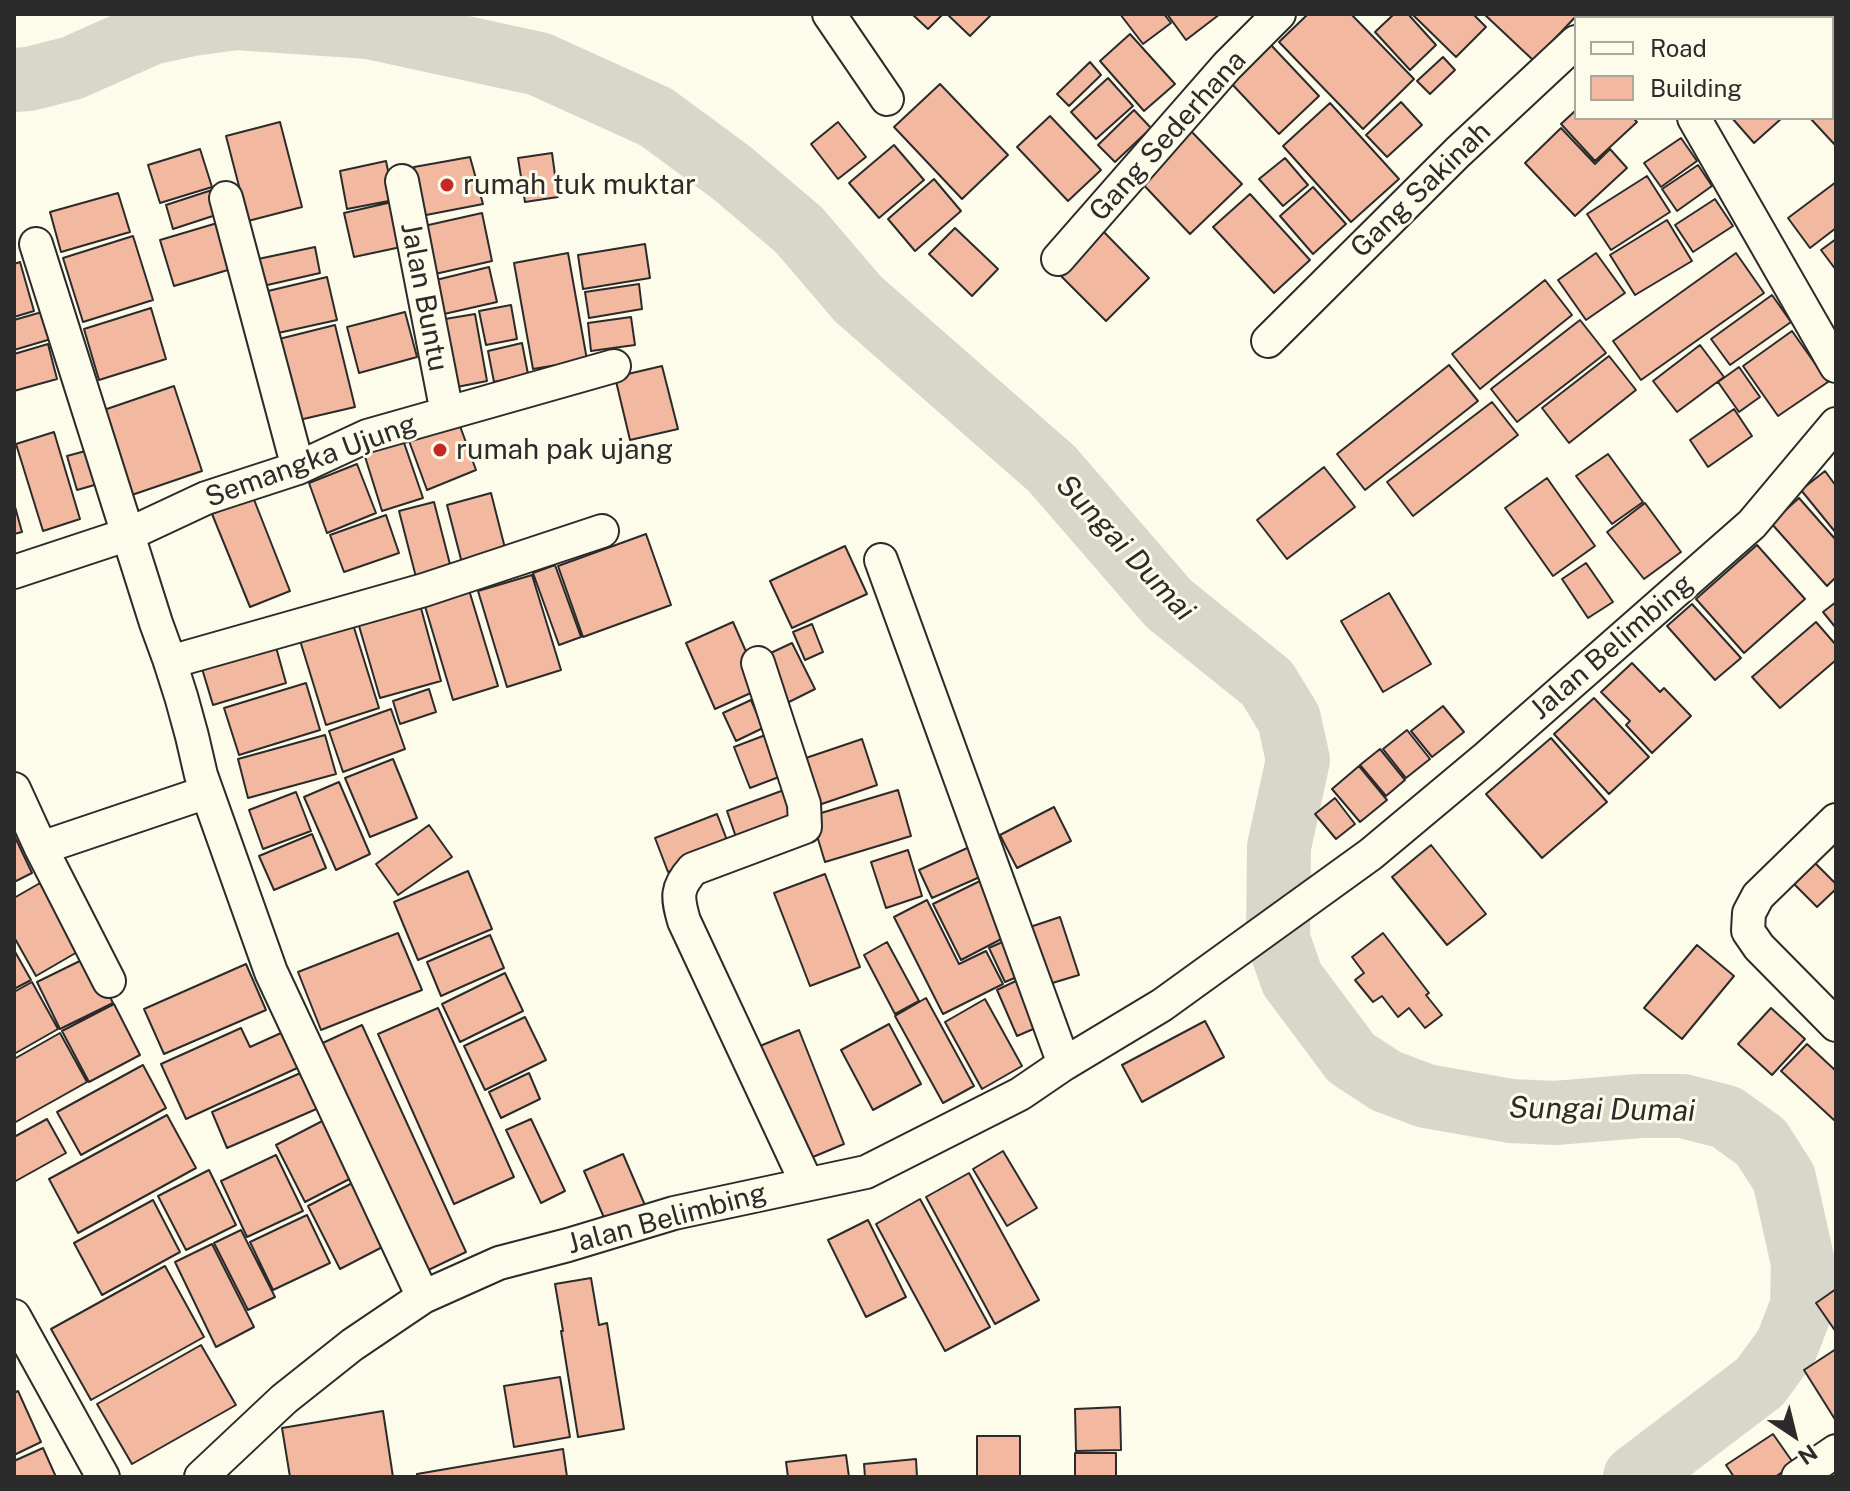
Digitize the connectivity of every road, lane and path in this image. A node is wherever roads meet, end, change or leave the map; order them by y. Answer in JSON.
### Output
{"nodes":[{"id":1,"x":829,"y":14,"type":"edge"},
{"id":2,"x":1279,"y":14,"type":"edge"},
{"id":3,"x":1574,"y":44,"type":"edge"},
{"id":4,"x":887,"y":99,"type":"dead end"},
{"id":5,"x":1695,"y":120,"type":"edge"},
{"id":6,"x":402,"y":181,"type":"dead end"},
{"id":7,"x":226,"y":198,"type":"dead end"},
{"id":8,"x":36,"y":244,"type":"dead end"},
{"id":9,"x":1058,"y":259,"type":"dead end"},
{"id":10,"x":1268,"y":341,"type":"dead end"},
{"id":11,"x":614,"y":366,"type":"dead end"},
{"id":12,"x":1836,"y":366,"type":"edge"},
{"id":13,"x":447,"y":413,"type":"junction"},
{"id":14,"x":1836,"y":424,"type":"edge"},
{"id":15,"x":298,"y":468,"type":"junction"},
{"id":16,"x":602,"y":531,"type":"dead end"},
{"id":17,"x":129,"y":534,"type":"junction"},
{"id":18,"x":881,"y":560,"type":"dead end"},
{"id":19,"x":14,"y":572,"type":"edge"},
{"id":20,"x":170,"y":662,"type":"junction"},
{"id":21,"x":758,"y":663,"type":"dead end"},
{"id":22,"x":14,"y":789,"type":"edge"},
{"id":23,"x":207,"y":792,"type":"junction"},
{"id":24,"x":1836,"y":820,"type":"edge"},
{"id":25,"x":41,"y":848,"type":"junction"},
{"id":26,"x":109,"y":981,"type":"dead end"},
{"id":27,"x":1836,"y":1025,"type":"edge"},
{"id":28,"x":1064,"y":1064,"type":"junction"},
{"id":29,"x":807,"y":1184,"type":"junction"},
{"id":30,"x":423,"y":1297,"type":"junction"},
{"id":31,"x":14,"y":1316,"type":"edge"},
{"id":32,"x":1836,"y":1451,"type":"edge"},
{"id":33,"x":103,"y":1477,"type":"edge"},
{"id":34,"x":201,"y":1477,"type":"edge"},
{"id":35,"x":1798,"y":1477,"type":"edge"}],
"edges":[{"from":1,"to":4,"type":"street"},
{"from":2,"to":9,"type":"street","name":"Gang Sederhana"},
{"from":3,"to":10,"type":"street","name":"Gang Sakinah"},
{"from":5,"to":12,"type":"street"},
{"from":6,"to":13,"type":"street","name":"Jalan Buntu"},
{"from":7,"to":15,"type":"street"},
{"from":8,"to":17,"type":"street"},
{"from":11,"to":13,"type":"street","name":"Semangka Ujung"},
{"from":13,"to":15,"type":"street","name":"Semangka Ujung"},
{"from":14,"to":28,"type":"street","name":"Jalan Belimbing"},
{"from":15,"to":17,"type":"street","name":"Semangka Ujung"},
{"from":16,"to":20,"type":"street"},
{"from":17,"to":19,"type":"street","name":"Semangka Ujung"},
{"from":17,"to":20,"type":"street"},
{"from":18,"to":28,"type":"street"},
{"from":20,"to":23,"type":"street"},
{"from":21,"to":29,"type":"street"},
{"from":22,"to":25,"type":"street"},
{"from":23,"to":25,"type":"street"},
{"from":23,"to":30,"type":"street"},
{"from":24,"to":27,"type":"street"},
{"from":25,"to":26,"type":"street"},
{"from":28,"to":29,"type":"street","name":"Jalan Belimbing"},
{"from":29,"to":30,"type":"street","name":"Jalan Belimbing"},
{"from":30,"to":34,"type":"street","name":"Jalan Belimbing"},
{"from":31,"to":33,"type":"street"},
{"from":32,"to":35,"type":"street"}]}
